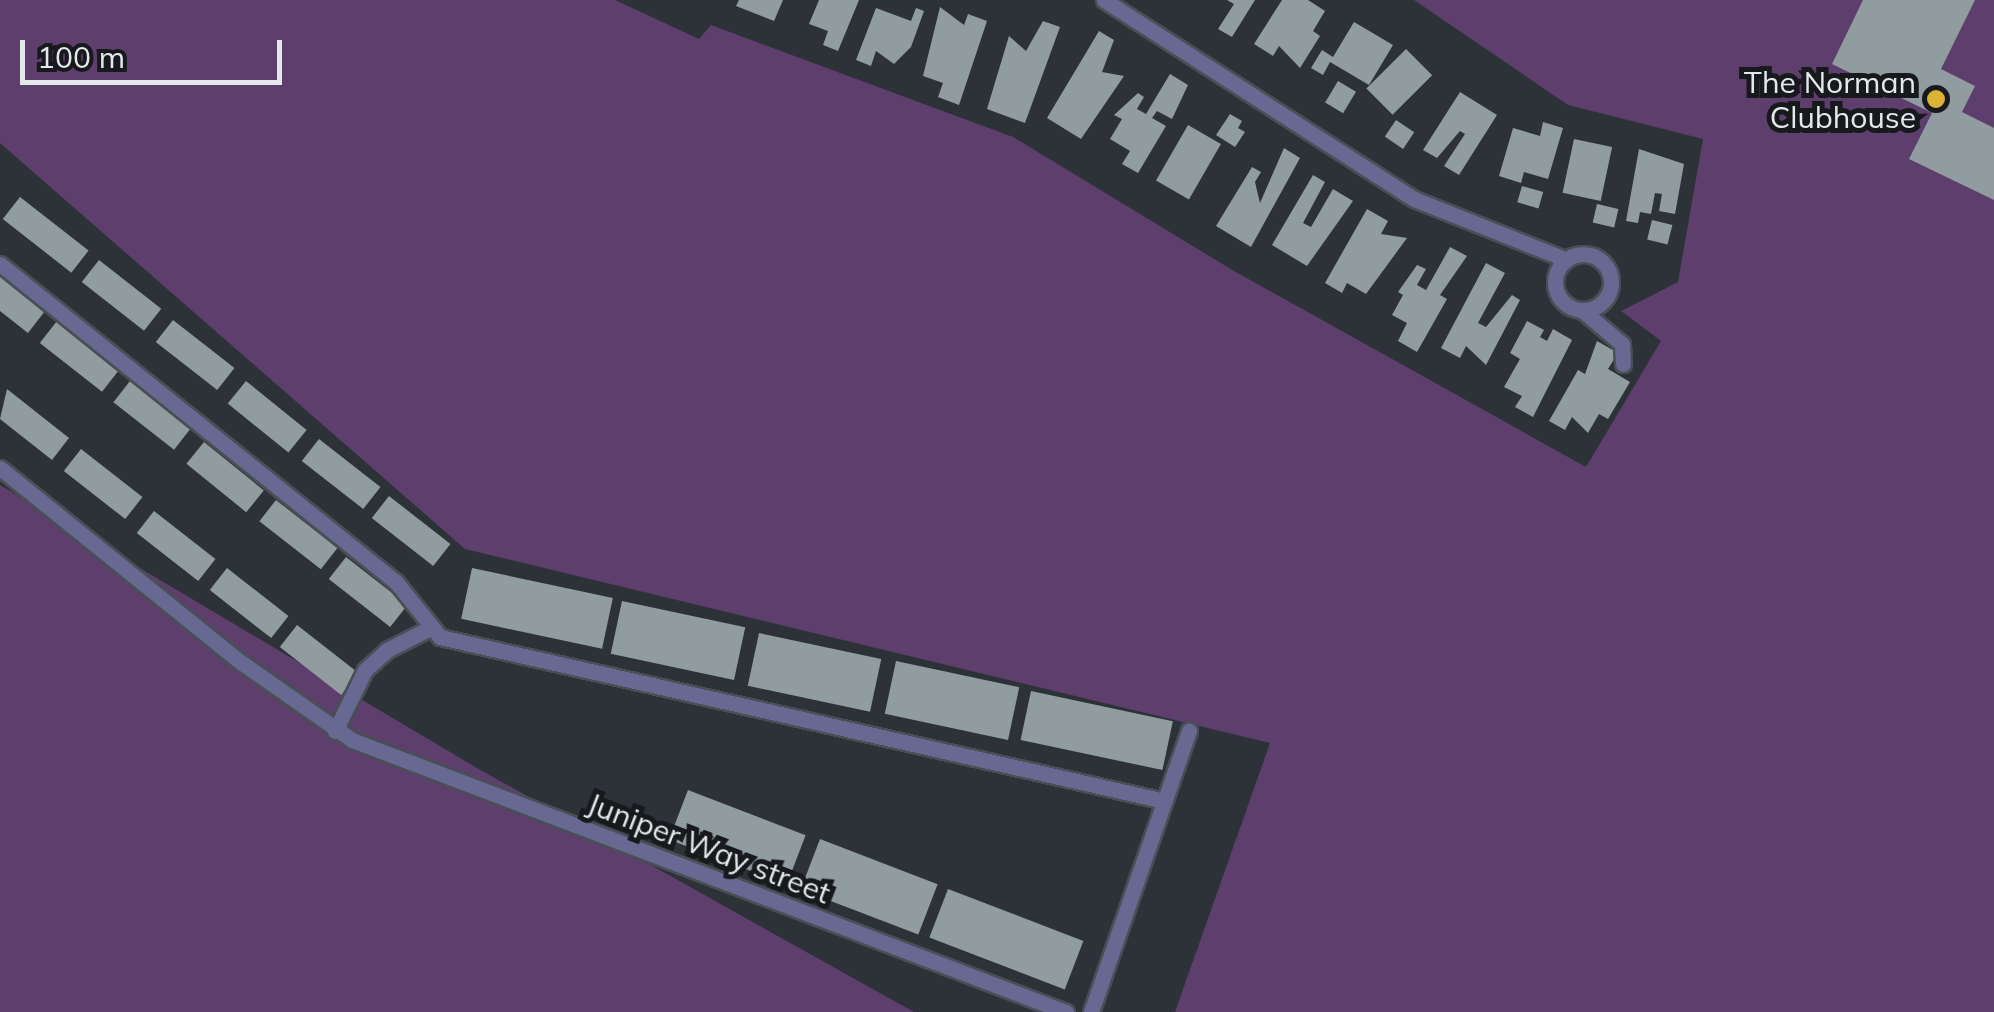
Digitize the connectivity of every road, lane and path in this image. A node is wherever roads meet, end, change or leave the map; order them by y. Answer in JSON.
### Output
{"nodes":[{"id":1,"x":1104,"y":0,"type":"edge"},
{"id":2,"x":1566,"y":259,"type":"junction"},
{"id":3,"x":0,"y":264,"type":"edge"},
{"id":4,"x":1583,"y":311,"type":"junction"},
{"id":5,"x":1623,"y":364,"type":"dead end"},
{"id":6,"x":0,"y":468,"type":"edge"},
{"id":7,"x":428,"y":629,"type":"junction"},
{"id":8,"x":335,"y":731,"type":"junction"},
{"id":9,"x":1189,"y":731,"type":"dead end"},
{"id":10,"x":1164,"y":801,"type":"junction"},
{"id":11,"x":1066,"y":1012,"type":"edge"},
{"id":12,"x":1091,"y":1012,"type":"edge"}],
"edges":[{"from":1,"to":2,"type":"street"},
{"from":2,"to":4,"type":"street"},
{"from":2,"to":4,"type":"street"},
{"from":3,"to":7,"type":"street"},
{"from":4,"to":5,"type":"street"},
{"from":6,"to":8,"type":"street","name":"Juniper Way street"},
{"from":7,"to":8,"type":"street"},
{"from":7,"to":10,"type":"street"},
{"from":8,"to":11,"type":"street","name":"Juniper Way street"},
{"from":9,"to":10,"type":"street"},
{"from":10,"to":12,"type":"street"}]}
